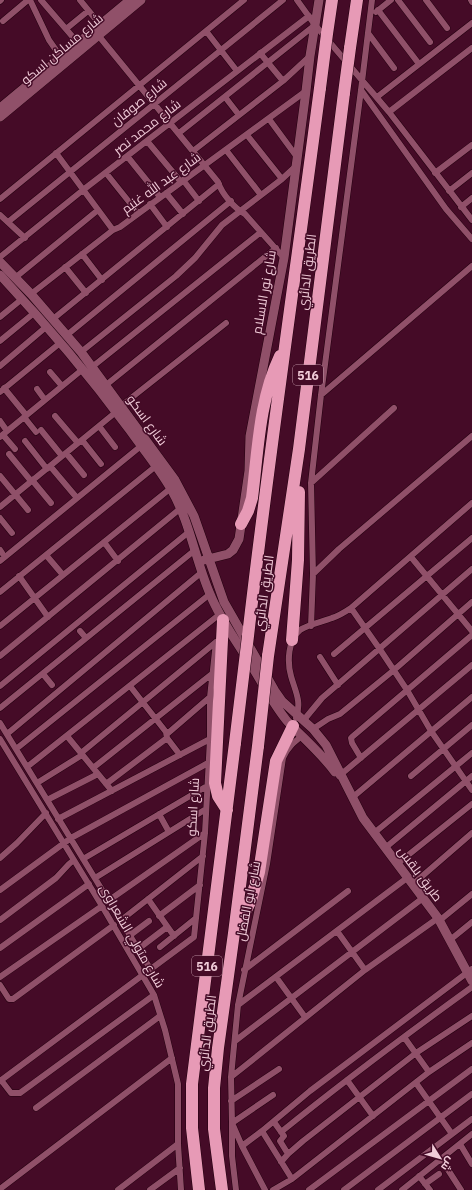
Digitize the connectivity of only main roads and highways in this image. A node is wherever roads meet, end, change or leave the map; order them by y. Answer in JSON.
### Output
{"nodes":[{"id":1,"x":141,"y":0,"type":"edge"},
{"id":2,"x":319,"y":0,"type":"edge"},
{"id":3,"x":332,"y":0,"type":"edge"},
{"id":4,"x":357,"y":0,"type":"edge"},
{"id":5,"x":124,"y":2,"type":"edge"},
{"id":6,"x":101,"y":30,"type":"junction"},
{"id":7,"x":63,"y":60,"type":"junction"},
{"id":8,"x":0,"y":108,"type":"edge"},
{"id":9,"x":0,"y":117,"type":"edge"},
{"id":10,"x":0,"y":262,"type":"edge"},
{"id":11,"x":1,"y":277,"type":"edge"},
{"id":12,"x":286,"y":344,"type":"junction"},
{"id":13,"x":118,"y":409,"type":"junction"},
{"id":14,"x":299,"y":449,"type":"junction"},
{"id":15,"x":241,"y":524,"type":"junction"},
{"id":16,"x":210,"y":559,"type":"junction"},
{"id":17,"x":198,"y":561,"type":"junction"},
{"id":18,"x":225,"y":618,"type":"junction"},
{"id":19,"x":292,"y":640,"type":"road end"},
{"id":20,"x":298,"y":721,"type":"junction"},
{"id":21,"x":340,"y":775,"type":"junction"},
{"id":22,"x":227,"y":810,"type":"junction"},
{"id":23,"x":234,"y":933,"type":"junction"},
{"id":24,"x":470,"y":974,"type":"edge"},
{"id":25,"x":199,"y":1190,"type":"edge"},
{"id":26,"x":222,"y":1190,"type":"edge"}],
"edges":[{"from":1,"to":6,"type":"main road","name":"شارع مساكن اسكو"},
{"from":2,"to":15,"type":"main road","name":"شارع نور الاسلام"},
{"from":3,"to":12,"type":"highway","name":"الطريق الدائري","number":"516","bridge":true},
{"from":4,"to":14,"type":"highway","name":"الطريق الدائري","number":"516","bridge":true},
{"from":5,"to":6,"type":"main road","name":"شارع مساكن اسكو"},
{"from":6,"to":7,"type":"main road","name":"شارع مساكن اسكو"},
{"from":6,"to":7,"type":"main road","name":"شارع مساكن اسكو"},
{"from":7,"to":8,"type":"main road","name":"شارع مساكن اسكو"},
{"from":7,"to":9,"type":"main road","name":"شارع مساكن اسكو"},
{"from":10,"to":13,"type":"main road","name":"شارع اسكو"},
{"from":11,"to":13,"type":"main road","name":"شارع اسكو"},
{"from":12,"to":15,"type":"highway"},
{"from":12,"to":22,"type":"highway","name":"الطريق الدائري","number":"516","bridge":true},
{"from":13,"to":16,"type":"main road","name":"شارع اسكو"},
{"from":13,"to":17,"type":"main road","name":"شارع اسكو"},
{"from":14,"to":19,"type":"highway"},
{"from":14,"to":23,"type":"highway","name":"الطريق الدائري","number":"516","bridge":true},
{"from":15,"to":16,"type":"main road","name":"شارع نور الاسلام"},
{"from":16,"to":17,"type":"main road","name":"شارع نور الاسلام"},
{"from":16,"to":18,"type":"main road","name":"شارع اسكو"},
{"from":17,"to":18,"type":"main road","name":"شارع اسكو"},
{"from":18,"to":20,"type":"main road"},
{"from":18,"to":22,"type":"highway"},
{"from":20,"to":21,"type":"main road"},
{"from":20,"to":21,"type":"main road"},
{"from":20,"to":23,"type":"highway"},
{"from":21,"to":24,"type":"main road","name":"طريق بلقس"},
{"from":22,"to":25,"type":"highway","name":"الطريق الدائري","number":"516"},
{"from":23,"to":26,"type":"highway","name":"الطريق الدائري","number":"516"}]}
